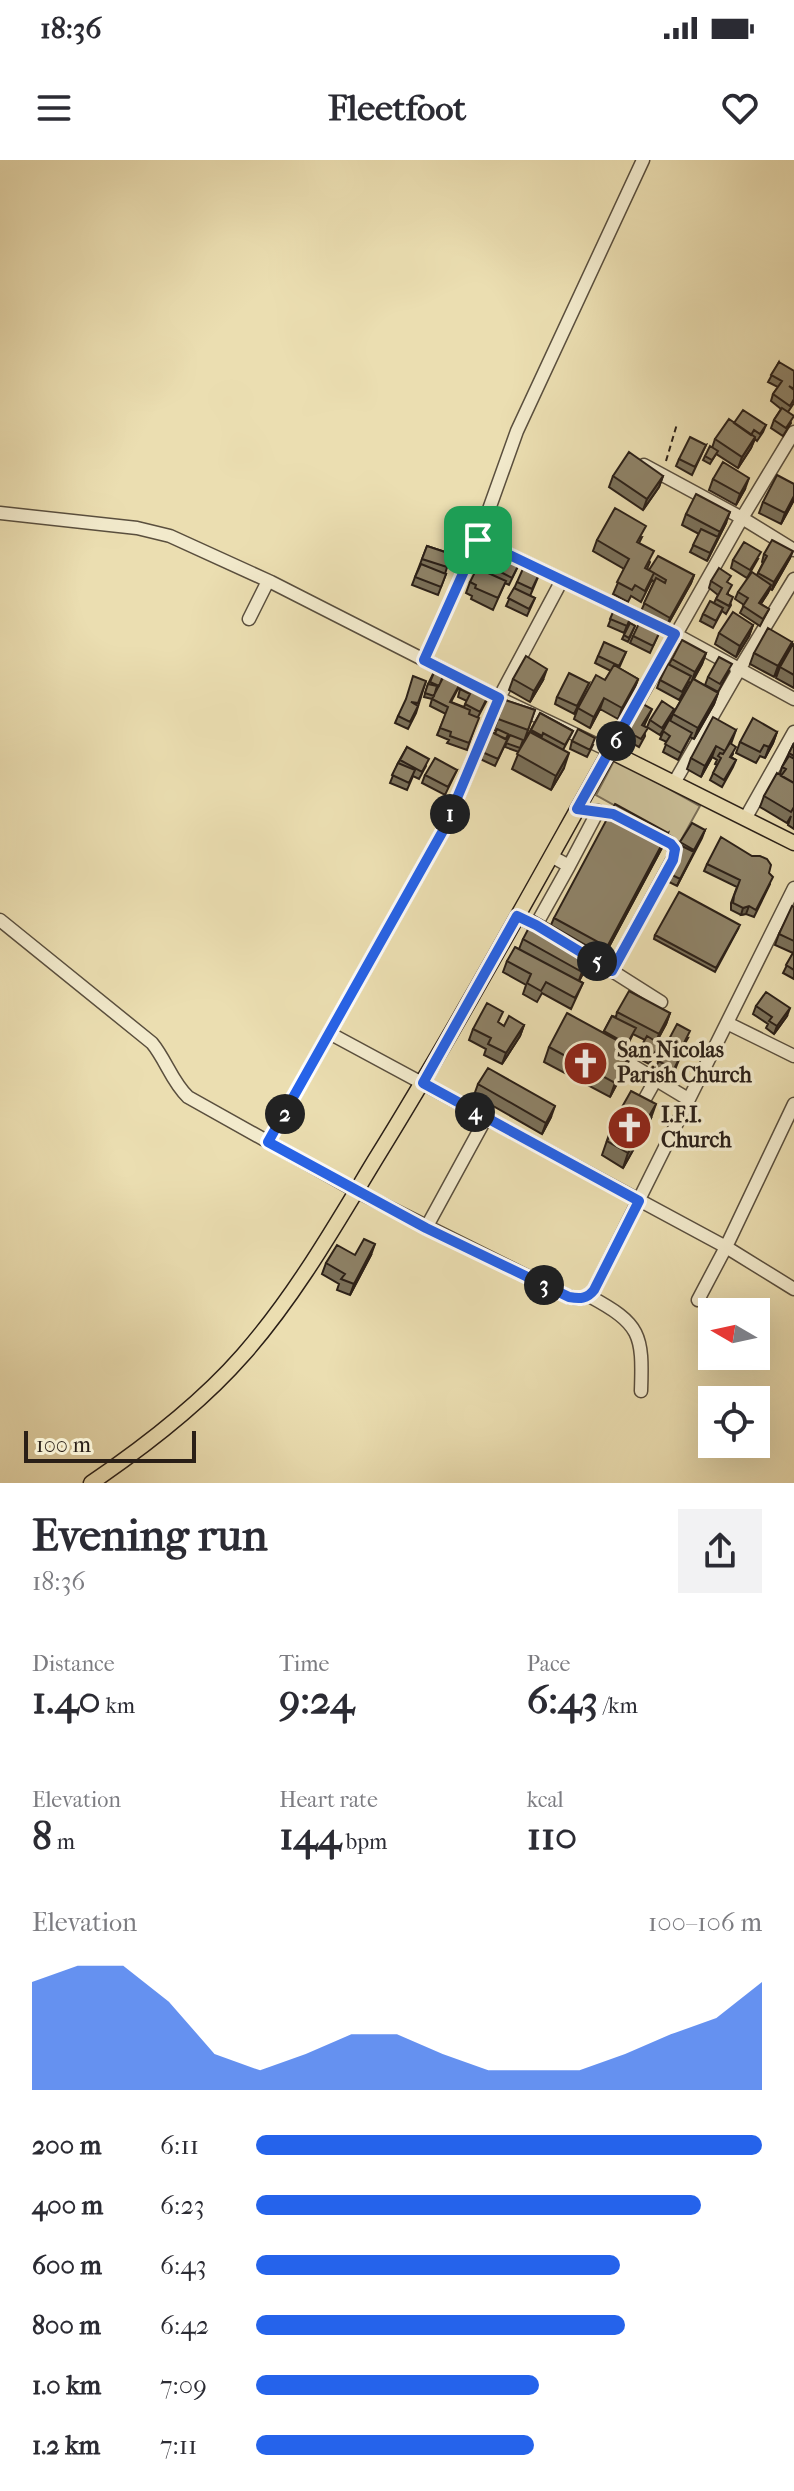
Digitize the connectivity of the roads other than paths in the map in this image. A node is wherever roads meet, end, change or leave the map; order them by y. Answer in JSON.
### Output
{"nodes":[{"id":1,"x":643,"y":160,"type":"edge"},
{"id":2,"x":794,"y":432,"type":"edge"},
{"id":3,"x":629,"y":456,"type":"edge"},
{"id":4,"x":0,"y":513,"type":"edge"},
{"id":5,"x":742,"y":518,"type":"junction"},
{"id":6,"x":794,"y":550,"type":"edge"},
{"id":7,"x":794,"y":579,"type":"edge"},
{"id":8,"x":562,"y":580,"type":"junction"},
{"id":9,"x":268,"y":581,"type":"junction"},
{"id":10,"x":249,"y":619,"type":"dead end"},
{"id":11,"x":675,"y":634,"type":"junction"},
{"id":12,"x":740,"y":668,"type":"junction"},
{"id":13,"x":499,"y":698,"type":"junction"},
{"id":14,"x":794,"y":699,"type":"edge"},
{"id":15,"x":794,"y":732,"type":"edge"},
{"id":16,"x":610,"y":751,"type":"junction"},
{"id":17,"x":674,"y":783,"type":"junction"},
{"id":18,"x":577,"y":809,"type":"junction"},
{"id":19,"x":598,"y":811,"type":"junction"},
{"id":20,"x":745,"y":819,"type":"junction"},
{"id":21,"x":794,"y":843,"type":"edge"},
{"id":22,"x":551,"y":856,"type":"junction"},
{"id":23,"x":569,"y":866,"type":"junction"},
{"id":24,"x":794,"y":888,"type":"edge"},
{"id":25,"x":517,"y":916,"type":"junction"},
{"id":26,"x":0,"y":920,"type":"edge"},
{"id":27,"x":536,"y":925,"type":"junction"},
{"id":28,"x":612,"y":971,"type":"junction"},
{"id":29,"x":661,"y":1002,"type":"dead end"},
{"id":30,"x":727,"y":1023,"type":"junction"},
{"id":31,"x":331,"y":1034,"type":"junction"},
{"id":32,"x":602,"y":1047,"type":"edge"},
{"id":33,"x":794,"y":1056,"type":"edge"},
{"id":34,"x":656,"y":1079,"type":"junction"},
{"id":35,"x":423,"y":1083,"type":"junction"},
{"id":36,"x":688,"y":1099,"type":"junction"},
{"id":37,"x":642,"y":1104,"type":"edge"},
{"id":38,"x":794,"y":1104,"type":"edge"},
{"id":39,"x":486,"y":1118,"type":"junction"},
{"id":40,"x":268,"y":1142,"type":"junction"},
{"id":41,"x":356,"y":1191,"type":"junction"},
{"id":42,"x":639,"y":1201,"type":"junction"},
{"id":43,"x":426,"y":1228,"type":"junction"},
{"id":44,"x":726,"y":1247,"type":"junction"},
{"id":45,"x":794,"y":1289,"type":"edge"},
{"id":46,"x":589,"y":1296,"type":"junction"},
{"id":47,"x":699,"y":1298,"type":"edge"},
{"id":48,"x":641,"y":1391,"type":"dead end"},
{"id":49,"x":91,"y":1483,"type":"edge"}],
"edges":[{"from":1,"to":8,"type":"street"},
{"from":2,"to":5,"type":"street"},
{"from":3,"to":5,"type":"street"},
{"from":4,"to":9,"type":"street"},
{"from":5,"to":6,"type":"street"},
{"from":5,"to":11,"type":"street"},
{"from":7,"to":12,"type":"street"},
{"from":8,"to":11,"type":"street"},
{"from":8,"to":13,"type":"street"},
{"from":9,"to":10,"type":"street"},
{"from":9,"to":13,"type":"street"},
{"from":11,"to":12,"type":"street"},
{"from":11,"to":16,"type":"street"},
{"from":12,"to":14,"type":"street"},
{"from":12,"to":17,"type":"street"},
{"from":13,"to":16,"type":"street"},
{"from":13,"to":31,"type":"street"},
{"from":15,"to":20,"type":"street"},
{"from":16,"to":17,"type":"main road"},
{"from":16,"to":18,"type":"main road"},
{"from":17,"to":20,"type":"main road"},
{"from":18,"to":19,"type":"street"},
{"from":18,"to":22,"type":"main road"},
{"from":19,"to":23,"type":"street"},
{"from":19,"to":28,"type":"street"},
{"from":20,"to":21,"type":"main road"},
{"from":22,"to":23,"type":"street"},
{"from":22,"to":25,"type":"main road"},
{"from":23,"to":27,"type":"street"},
{"from":24,"to":30,"type":"street"},
{"from":25,"to":27,"type":"street"},
{"from":25,"to":35,"type":"main road"},
{"from":26,"to":40,"type":"street"},
{"from":27,"to":28,"type":"street"},
{"from":28,"to":29,"type":"street"},
{"from":30,"to":33,"type":"street"},
{"from":30,"to":36,"type":"street"},
{"from":31,"to":35,"type":"street"},
{"from":31,"to":40,"type":"street"},
{"from":32,"to":34,"type":"street"},
{"from":34,"to":36,"type":"street"},
{"from":34,"to":37,"type":"street"},
{"from":35,"to":39,"type":"street"},
{"from":35,"to":41,"type":"main road"},
{"from":36,"to":42,"type":"street"},
{"from":38,"to":44,"type":"street"},
{"from":39,"to":42,"type":"street"},
{"from":39,"to":43,"type":"street"},
{"from":40,"to":41,"type":"street"},
{"from":41,"to":43,"type":"street"},
{"from":41,"to":49,"type":"main road"},
{"from":42,"to":44,"type":"street"},
{"from":42,"to":46,"type":"street"},
{"from":43,"to":46,"type":"street"},
{"from":44,"to":45,"type":"street"},
{"from":44,"to":47,"type":"street"},
{"from":46,"to":48,"type":"street"}]}
